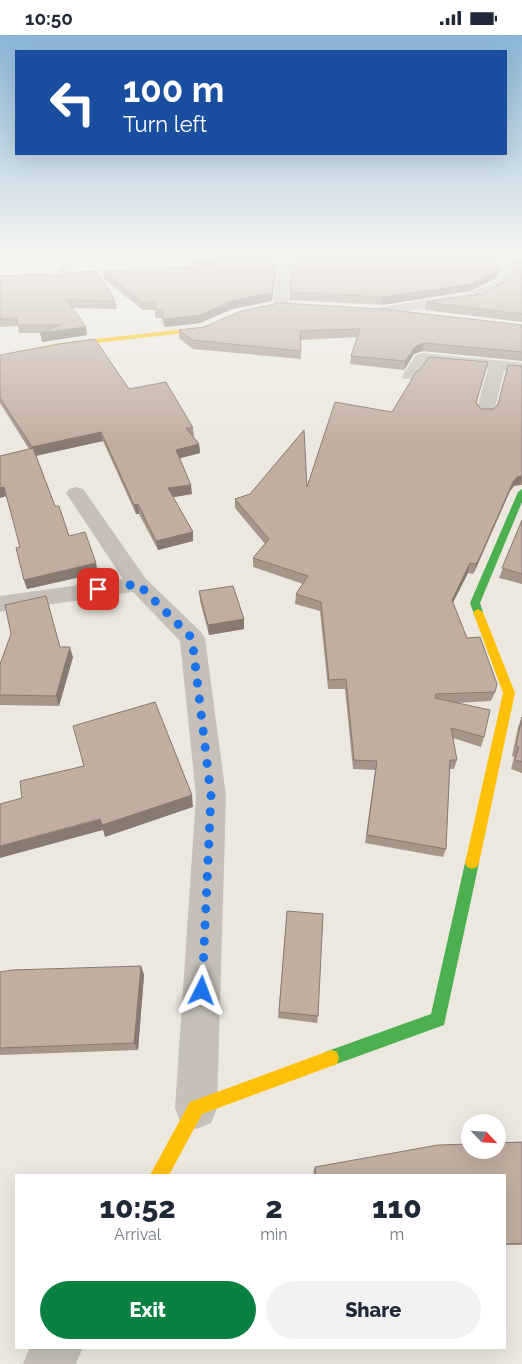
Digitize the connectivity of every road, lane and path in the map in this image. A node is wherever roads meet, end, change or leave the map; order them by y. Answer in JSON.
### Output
{"nodes":[{"id":1,"x":229,"y":318,"type":"edge"},
{"id":2,"x":0,"y":357,"type":"edge"},
{"id":3,"x":497,"y":365,"type":"junction"},
{"id":4,"x":522,"y":368,"type":"edge"},
{"id":5,"x":410,"y":376,"type":"dead end"},
{"id":6,"x":485,"y":412,"type":"edge"},
{"id":7,"x":522,"y":492,"type":"edge"},
{"id":8,"x":76,"y":493,"type":"dead end"},
{"id":9,"x":138,"y":584,"type":"junction"},
{"id":10,"x":0,"y":603,"type":"edge"},
{"id":11,"x":196,"y":1109,"type":"junction"},
{"id":12,"x":160,"y":1174,"type":"edge"},
{"id":13,"x":57,"y":1349,"type":"edge"},
{"id":14,"x":48,"y":1364,"type":"edge"}],
"edges":[{"from":1,"to":2,"type":"street"},
{"from":3,"to":4,"type":"street"},
{"from":3,"to":5,"type":"street"},
{"from":3,"to":6,"type":"street"},
{"from":7,"to":11,"type":"street"},
{"from":8,"to":9,"type":"street"},
{"from":9,"to":10,"type":"street"},
{"from":9,"to":11,"type":"street"},
{"from":11,"to":12,"type":"street"},
{"from":13,"to":14,"type":"street"}]}
